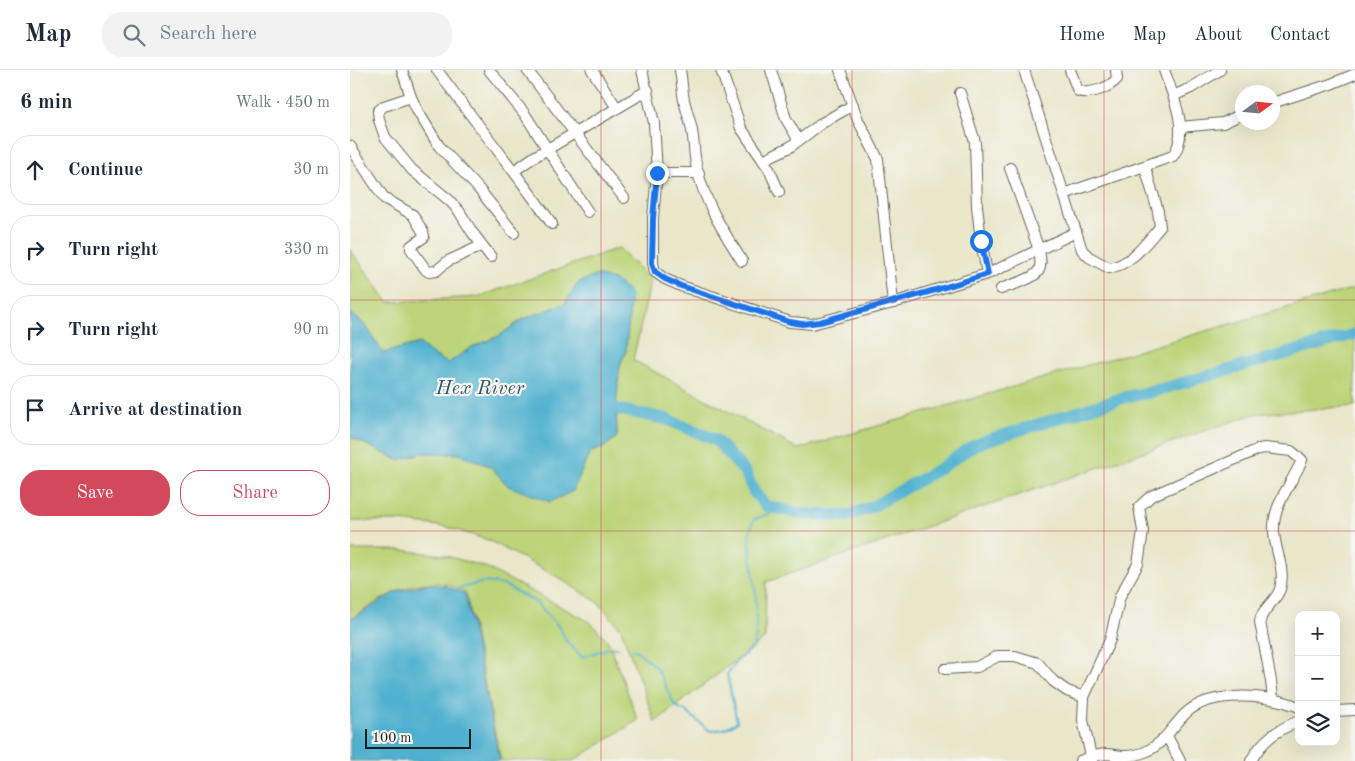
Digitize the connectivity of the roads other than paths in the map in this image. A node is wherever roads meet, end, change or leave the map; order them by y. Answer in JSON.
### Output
{"nodes":[{"id":1,"x":402,"y":70,"type":"edge"},
{"id":2,"x":437,"y":70,"type":"edge"},
{"id":3,"x":488,"y":70,"type":"edge"},
{"id":4,"x":527,"y":70,"type":"edge"},
{"id":5,"x":592,"y":70,"type":"edge"},
{"id":6,"x":642,"y":70,"type":"edge"},
{"id":7,"x":680,"y":70,"type":"edge"},
{"id":8,"x":721,"y":70,"type":"edge"},
{"id":9,"x":771,"y":70,"type":"edge"},
{"id":10,"x":840,"y":70,"type":"edge"},
{"id":11,"x":1024,"y":70,"type":"edge"},
{"id":12,"x":1070,"y":70,"type":"edge"},
{"id":13,"x":1116,"y":70,"type":"edge"},
{"id":14,"x":1164,"y":70,"type":"edge"},
{"id":15,"x":1220,"y":70,"type":"edge"},
{"id":16,"x":1355,"y":74,"type":"edge"},
{"id":17,"x":648,"y":90,"type":"junction"},
{"id":18,"x":960,"y":93,"type":"dead end"},
{"id":19,"x":1172,"y":96,"type":"junction"},
{"id":20,"x":411,"y":97,"type":"junction"},
{"id":21,"x":1280,"y":100,"type":"edge"},
{"id":22,"x":853,"y":105,"type":"junction"},
{"id":23,"x":618,"y":108,"type":"junction"},
{"id":24,"x":1235,"y":117,"type":"edge"},
{"id":25,"x":1180,"y":127,"type":"junction"},
{"id":26,"x":574,"y":134,"type":"junction"},
{"id":27,"x":798,"y":139,"type":"junction"},
{"id":28,"x":350,"y":146,"type":"edge"},
{"id":29,"x":547,"y":149,"type":"junction"},
{"id":30,"x":762,"y":160,"type":"junction"},
{"id":31,"x":1145,"y":167,"type":"junction"},
{"id":32,"x":1010,"y":168,"type":"dead end"},
{"id":33,"x":514,"y":171,"type":"junction"},
{"id":34,"x":657,"y":173,"type":"junction"},
{"id":35,"x":699,"y":174,"type":"junction"},
{"id":36,"x":779,"y":192,"type":"dead end"},
{"id":37,"x":1064,"y":194,"type":"junction"},
{"id":38,"x":624,"y":198,"type":"dead end"},
{"id":39,"x":588,"y":212,"type":"dead end"},
{"id":40,"x":552,"y":224,"type":"dead end"},
{"id":41,"x":1076,"y":232,"type":"junction"},
{"id":42,"x":514,"y":233,"type":"dead end"},
{"id":43,"x":481,"y":246,"type":"junction"},
{"id":44,"x":1039,"y":250,"type":"junction"},
{"id":45,"x":491,"y":258,"type":"dead end"},
{"id":46,"x":742,"y":261,"type":"dead end"},
{"id":47,"x":988,"y":274,"type":"junction"},
{"id":48,"x":1001,"y":289,"type":"dead end"},
{"id":49,"x":892,"y":303,"type":"junction"},
{"id":50,"x":945,"y":669,"type":"dead end"},
{"id":51,"x":1084,"y":697,"type":"junction"},
{"id":52,"x":1273,"y":698,"type":"junction"},
{"id":53,"x":1295,"y":706,"type":"edge"},
{"id":54,"x":1355,"y":710,"type":"edge"},
{"id":55,"x":1340,"y":711,"type":"edge"},
{"id":56,"x":1295,"y":723,"type":"edge"},
{"id":57,"x":1168,"y":736,"type":"junction"},
{"id":58,"x":1092,"y":759,"type":"edge"},
{"id":59,"x":1080,"y":761,"type":"edge"},
{"id":60,"x":1180,"y":761,"type":"edge"},
{"id":61,"x":1251,"y":761,"type":"edge"}],
"edges":[{"from":1,"to":20,"type":"street"},
{"from":2,"to":33,"type":"street"},
{"from":3,"to":29,"type":"street"},
{"from":4,"to":26,"type":"street"},
{"from":5,"to":23,"type":"street"},
{"from":6,"to":17,"type":"street"},
{"from":7,"to":35,"type":"street"},
{"from":8,"to":30,"type":"street"},
{"from":9,"to":27,"type":"street"},
{"from":10,"to":22,"type":"street"},
{"from":11,"to":37,"type":"street"},
{"from":12,"to":13,"type":"street"},
{"from":14,"to":19,"type":"street"},
{"from":15,"to":19,"type":"street"},
{"from":16,"to":21,"type":"street"},
{"from":17,"to":23,"type":"street"},
{"from":17,"to":34,"type":"street"},
{"from":18,"to":47,"type":"street"},
{"from":19,"to":25,"type":"street"},
{"from":20,"to":42,"type":"street"},
{"from":20,"to":43,"type":"street"},
{"from":22,"to":27,"type":"street"},
{"from":22,"to":49,"type":"street"},
{"from":23,"to":26,"type":"street"},
{"from":24,"to":25,"type":"street"},
{"from":25,"to":31,"type":"street"},
{"from":26,"to":29,"type":"street"},
{"from":26,"to":38,"type":"street"},
{"from":27,"to":30,"type":"street"},
{"from":28,"to":43,"type":"street"},
{"from":29,"to":33,"type":"street"},
{"from":29,"to":39,"type":"street"},
{"from":30,"to":36,"type":"street"},
{"from":31,"to":37,"type":"street"},
{"from":31,"to":41,"type":"street"},
{"from":32,"to":44,"type":"street"},
{"from":33,"to":40,"type":"street"},
{"from":34,"to":35,"type":"street"},
{"from":34,"to":49,"type":"street"},
{"from":35,"to":46,"type":"street"},
{"from":37,"to":41,"type":"street"},
{"from":41,"to":44,"type":"street"},
{"from":43,"to":45,"type":"street"},
{"from":44,"to":47,"type":"street"},
{"from":44,"to":48,"type":"street"},
{"from":47,"to":49,"type":"street"},
{"from":50,"to":51,"type":"street"},
{"from":51,"to":52,"type":"street"},
{"from":51,"to":58,"type":"street"},
{"from":52,"to":53,"type":"street"},
{"from":52,"to":57,"type":"street"},
{"from":54,"to":55,"type":"street"},
{"from":56,"to":61,"type":"street"},
{"from":57,"to":58,"type":"street"},
{"from":57,"to":60,"type":"street"},
{"from":58,"to":59,"type":"street"}]}
